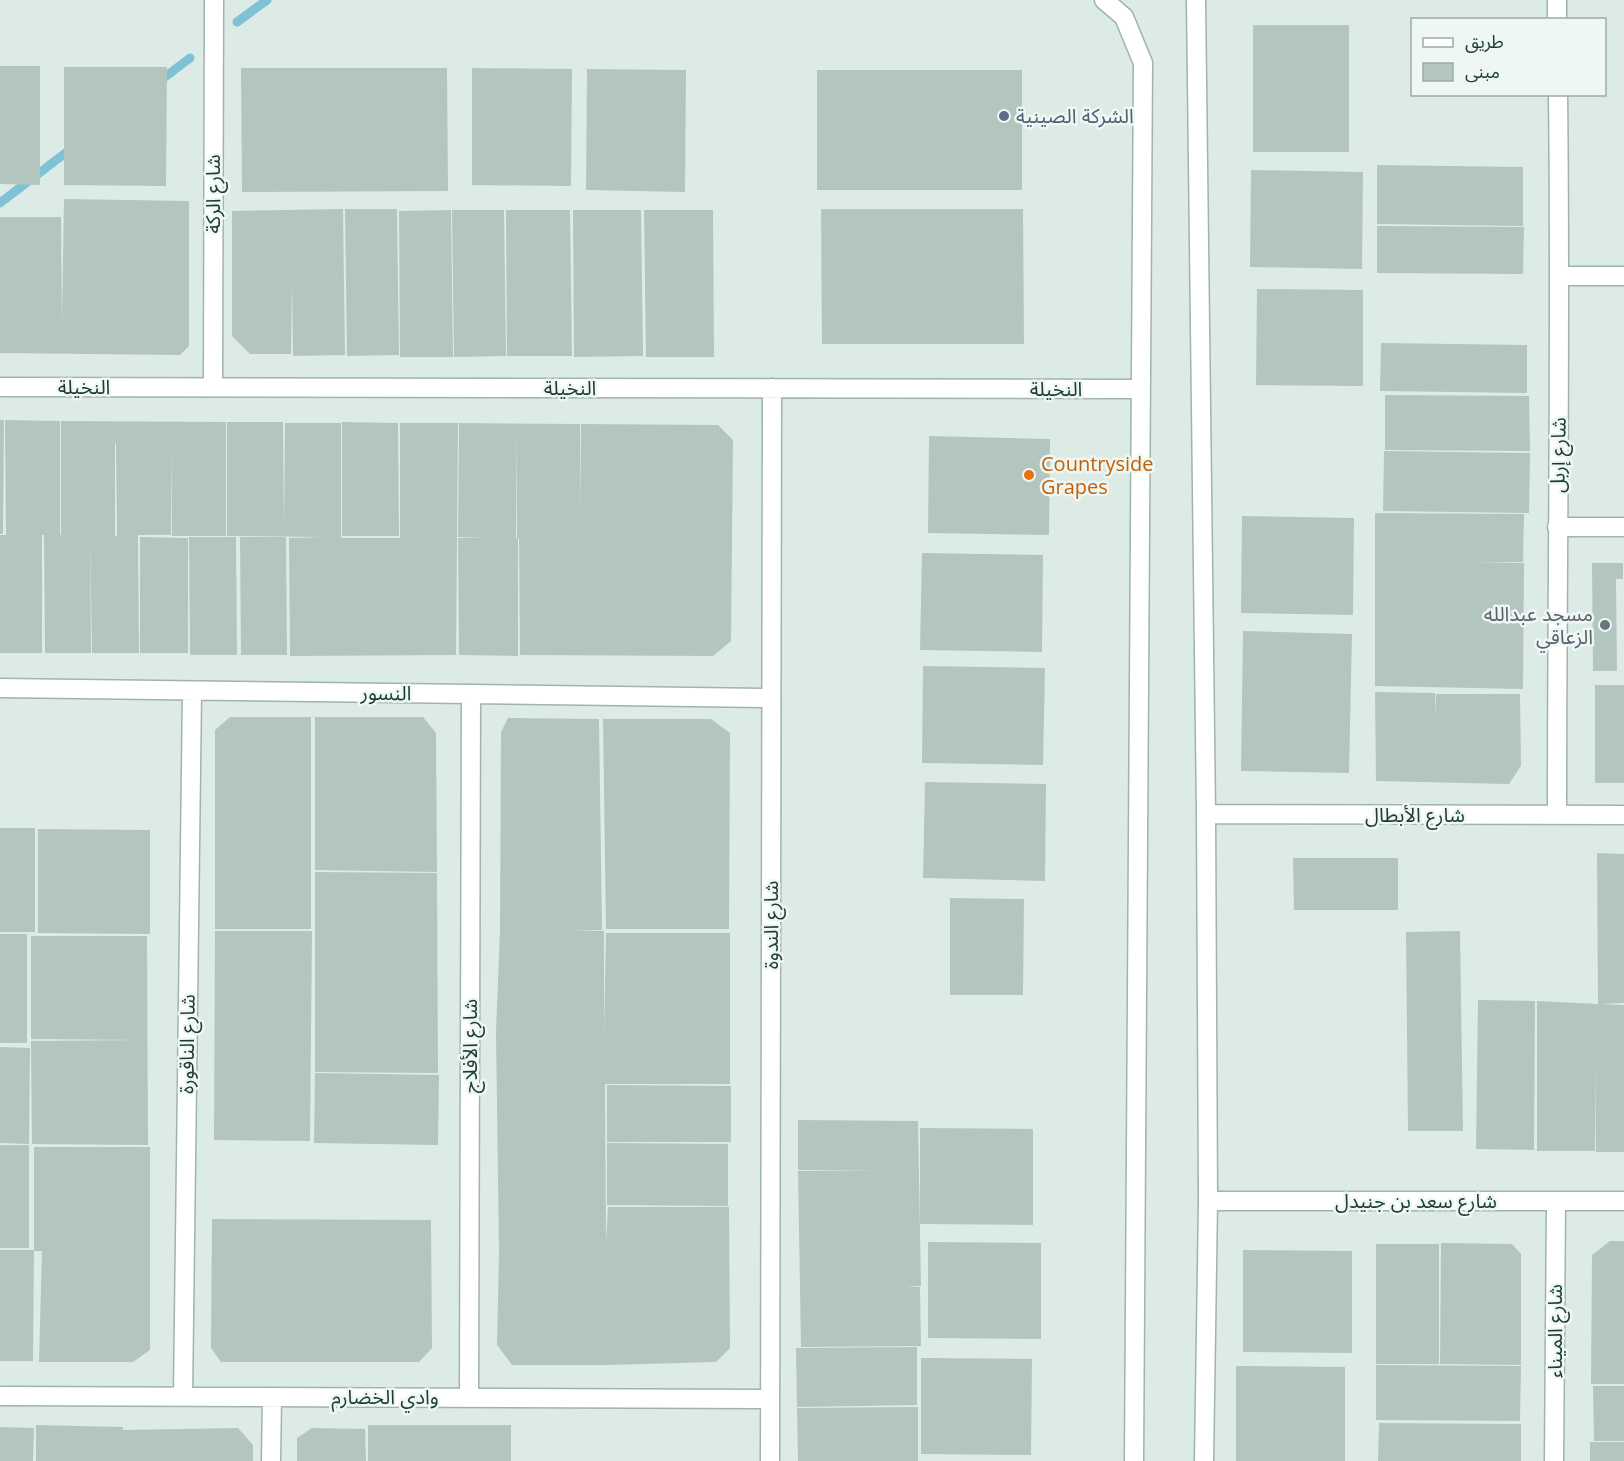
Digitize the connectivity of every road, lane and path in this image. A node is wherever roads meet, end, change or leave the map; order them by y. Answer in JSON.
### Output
{"nodes":[{"id":1,"x":214,"y":0,"type":"edge"},
{"id":2,"x":1104,"y":0,"type":"edge"},
{"id":3,"x":1196,"y":0,"type":"edge"},
{"id":4,"x":1557,"y":0,"type":"edge"},
{"id":5,"x":1557,"y":18,"type":"edge"},
{"id":6,"x":1558,"y":96,"type":"edge"},
{"id":7,"x":1560,"y":276,"type":"junction"},
{"id":8,"x":1624,"y":276,"type":"edge"},
{"id":9,"x":0,"y":387,"type":"edge"},
{"id":10,"x":213,"y":387,"type":"junction"},
{"id":11,"x":772,"y":388,"type":"junction"},
{"id":12,"x":1140,"y":389,"type":"junction"},
{"id":13,"x":1557,"y":527,"type":"junction"},
{"id":14,"x":1624,"y":527,"type":"edge"},
{"id":15,"x":0,"y":688,"type":"edge"},
{"id":16,"x":192,"y":691,"type":"junction"},
{"id":17,"x":471,"y":694,"type":"junction"},
{"id":18,"x":771,"y":698,"type":"junction"},
{"id":19,"x":1206,"y":814,"type":"junction"},
{"id":20,"x":1557,"y":815,"type":"junction"},
{"id":21,"x":1624,"y":815,"type":"edge"},
{"id":22,"x":1208,"y":1201,"type":"junction"},
{"id":23,"x":1556,"y":1201,"type":"junction"},
{"id":24,"x":1624,"y":1201,"type":"edge"},
{"id":25,"x":0,"y":1396,"type":"edge"},
{"id":26,"x":183,"y":1396,"type":"junction"},
{"id":27,"x":272,"y":1397,"type":"junction"},
{"id":28,"x":469,"y":1397,"type":"junction"},
{"id":29,"x":770,"y":1399,"type":"junction"},
{"id":30,"x":271,"y":1461,"type":"edge"},
{"id":31,"x":770,"y":1461,"type":"edge"},
{"id":32,"x":1134,"y":1461,"type":"edge"},
{"id":33,"x":1204,"y":1461,"type":"edge"},
{"id":34,"x":1554,"y":1461,"type":"edge"}],
"edges":[{"from":1,"to":10,"type":"street","name":"شارع الركة"},
{"from":2,"to":12,"type":"street"},
{"from":3,"to":19,"type":"street"},
{"from":4,"to":5,"type":"street"},
{"from":6,"to":7,"type":"street","name":"شارع إربل"},
{"from":7,"to":8,"type":"street"},
{"from":7,"to":13,"type":"street","name":"شارع إربل"},
{"from":9,"to":10,"type":"street","name":"النخيلة"},
{"from":10,"to":11,"type":"street","name":"النخيلة"},
{"from":11,"to":12,"type":"street","name":"النخيلة"},
{"from":11,"to":18,"type":"street","name":"شارع الندوة"},
{"from":12,"to":32,"type":"street"},
{"from":13,"to":14,"type":"street"},
{"from":13,"to":20,"type":"street","name":"شارع إربل"},
{"from":15,"to":16,"type":"street","name":"النسور"},
{"from":16,"to":17,"type":"street","name":"النسور"},
{"from":16,"to":26,"type":"street","name":"شارع الناقورة"},
{"from":17,"to":18,"type":"street","name":"النسور"},
{"from":17,"to":28,"type":"street","name":"شارع الأفلاج"},
{"from":18,"to":29,"type":"street","name":"شارع الندوة"},
{"from":19,"to":20,"type":"street","name":"شارع الأبطال"},
{"from":19,"to":22,"type":"street"},
{"from":20,"to":21,"type":"street","name":"شارع الأبطال"},
{"from":22,"to":23,"type":"street","name":"شارع سعد بن جنيدل"},
{"from":22,"to":33,"type":"street"},
{"from":23,"to":24,"type":"street","name":"شارع سعد بن جنيدل"},
{"from":23,"to":34,"type":"street","name":"شارع الميناء"},
{"from":25,"to":26,"type":"street","name":"وادي الخضارم"},
{"from":26,"to":27,"type":"street","name":"وادي الخضارم"},
{"from":27,"to":28,"type":"street","name":"وادي الخضارم"},
{"from":27,"to":30,"type":"street"},
{"from":28,"to":29,"type":"street","name":"وادي الخضارم"},
{"from":29,"to":31,"type":"street","name":"شارع الندوة"}]}
